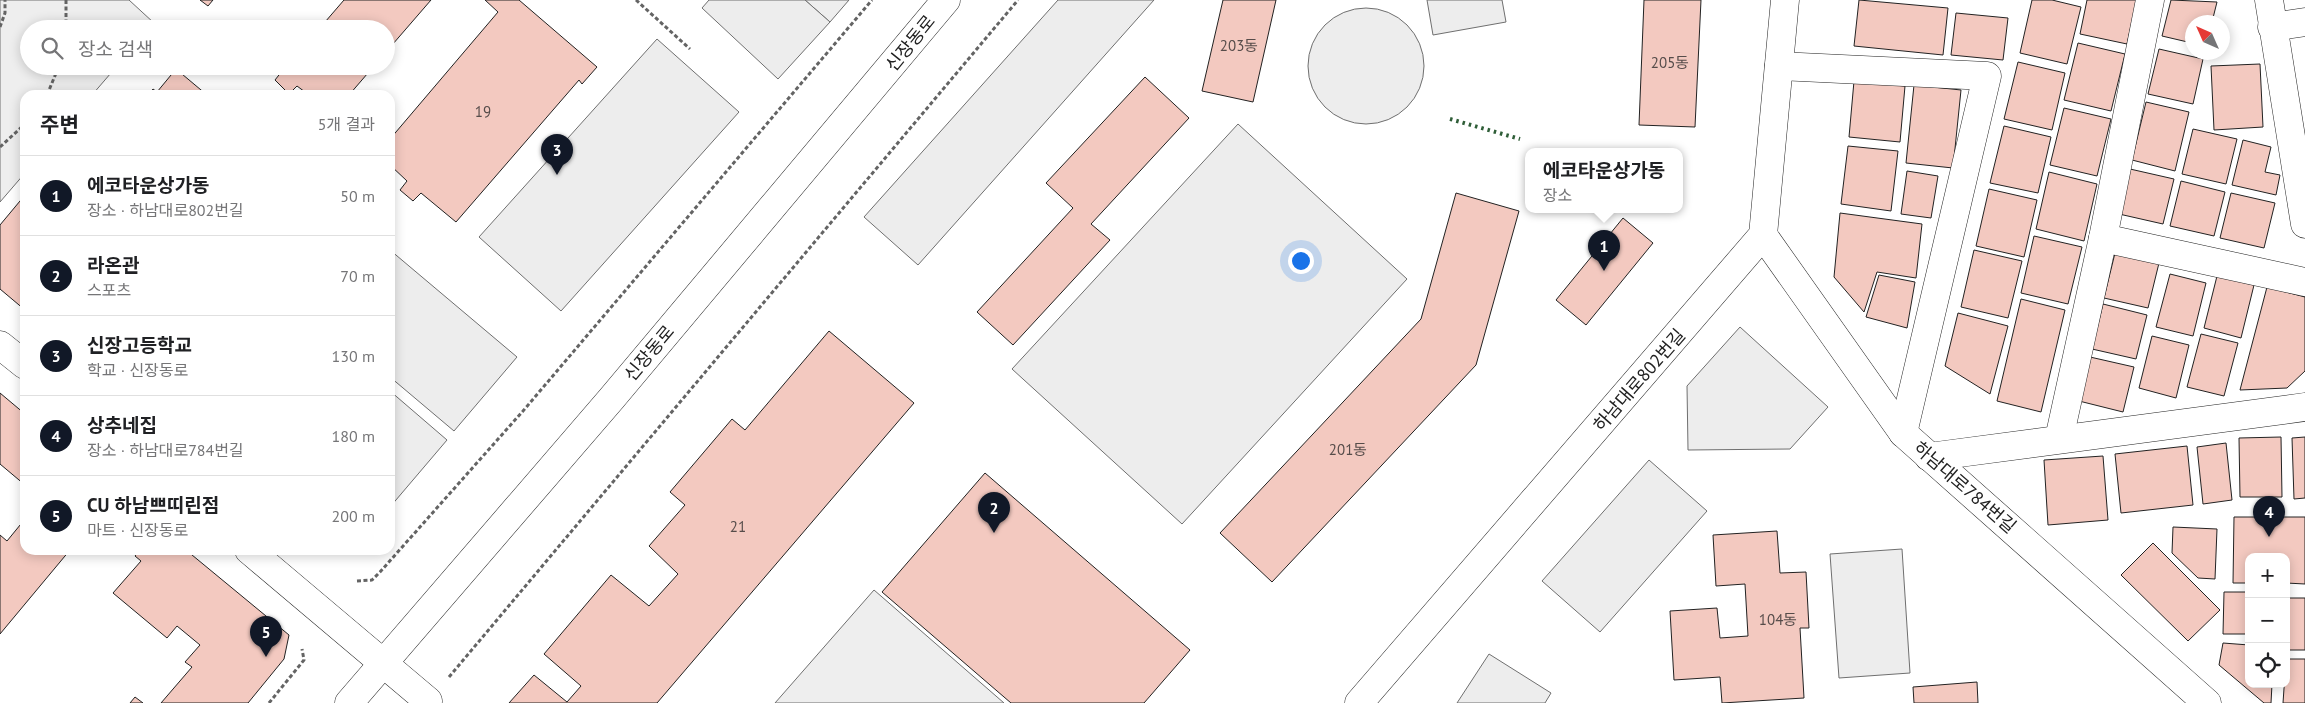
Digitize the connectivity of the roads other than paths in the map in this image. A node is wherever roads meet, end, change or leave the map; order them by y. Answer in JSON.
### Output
{"nodes":[{"id":1,"x":946,"y":0,"type":"edge"},
{"id":2,"x":1785,"y":0,"type":"edge"},
{"id":3,"x":2150,"y":0,"type":"edge"},
{"id":4,"x":2269,"y":0,"type":"edge"},
{"id":5,"x":2305,"y":22,"type":"edge"},
{"id":6,"x":2272,"y":27,"type":"junction"},
{"id":7,"x":1779,"y":66,"type":"junction"},
{"id":8,"x":2305,"y":224,"type":"edge"},
{"id":9,"x":1763,"y":235,"type":"junction"},
{"id":10,"x":2103,"y":238,"type":"junction"},
{"id":11,"x":2305,"y":282,"type":"edge"},
{"id":12,"x":0,"y":345,"type":"edge"},
{"id":13,"x":20,"y":362,"type":"edge"},
{"id":14,"x":2305,"y":407,"type":"edge"},
{"id":15,"x":1903,"y":433,"type":"junction"},
{"id":16,"x":2059,"y":439,"type":"junction"},
{"id":17,"x":1929,"y":457,"type":"junction"},
{"id":18,"x":255,"y":555,"type":"edge"},
{"id":19,"x":383,"y":664,"type":"junction"},
{"id":20,"x":428,"y":701,"type":"road end"},
{"id":21,"x":349,"y":703,"type":"edge"},
{"id":22,"x":1359,"y":703,"type":"edge"},
{"id":23,"x":2208,"y":703,"type":"edge"}],
"edges":[{"from":1,"to":19,"type":"street","name":"신장동로"},
{"from":2,"to":7,"type":"street"},
{"from":3,"to":10,"type":"street"},
{"from":4,"to":6,"type":"street"},
{"from":5,"to":6,"type":"street"},
{"from":6,"to":8,"type":"street"},
{"from":7,"to":9,"type":"street"},
{"from":7,"to":15,"type":"street"},
{"from":9,"to":15,"type":"street","name":"하남대로784번길"},
{"from":9,"to":22,"type":"street","name":"하남대로802번길"},
{"from":10,"to":11,"type":"street"},
{"from":10,"to":16,"type":"street"},
{"from":12,"to":13,"type":"street"},
{"from":14,"to":16,"type":"street"},
{"from":15,"to":17,"type":"street","name":"하남대로784번길"},
{"from":16,"to":17,"type":"street"},
{"from":17,"to":23,"type":"street","name":"하남대로784번길"},
{"from":18,"to":19,"type":"street"},
{"from":19,"to":20,"type":"street"},
{"from":19,"to":21,"type":"street","name":"신장동로"}]}
